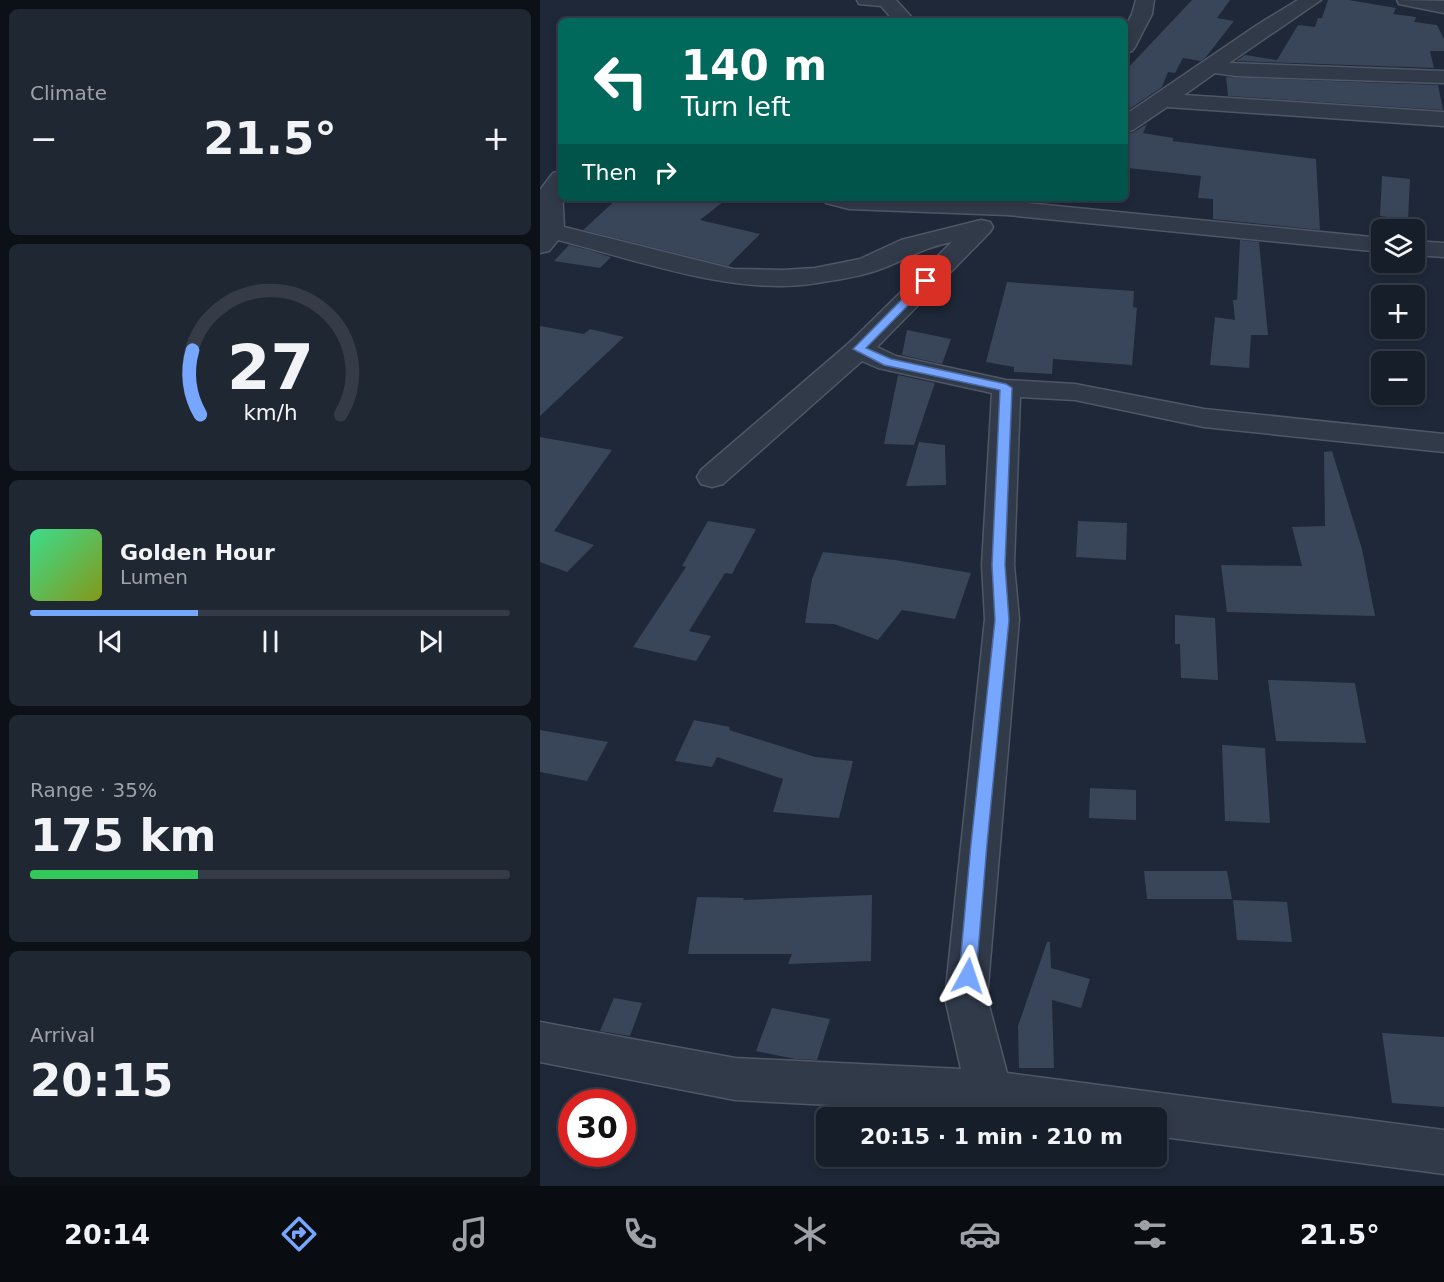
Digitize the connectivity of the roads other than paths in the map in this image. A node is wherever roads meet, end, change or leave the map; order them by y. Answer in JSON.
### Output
{"nodes":[{"id":1,"x":866,"y":0,"type":"edge"},
{"id":2,"x":887,"y":0,"type":"edge"},
{"id":3,"x":1144,"y":0,"type":"edge"},
{"id":4,"x":1312,"y":0,"type":"edge"},
{"id":5,"x":1406,"y":0,"type":"edge"},
{"id":6,"x":1444,"y":6,"type":"edge"},
{"id":7,"x":902,"y":18,"type":"edge"},
{"id":8,"x":1128,"y":41,"type":"edge"},
{"id":9,"x":1212,"y":66,"type":"junction"},
{"id":10,"x":1444,"y":77,"type":"edge"},
{"id":11,"x":1165,"y":100,"type":"junction"},
{"id":12,"x":1444,"y":119,"type":"edge"},
{"id":13,"x":1128,"y":123,"type":"edge"},
{"id":14,"x":558,"y":182,"type":"edge"},
{"id":15,"x":845,"y":201,"type":"edge"},
{"id":16,"x":1016,"y":203,"type":"edge"},
{"id":17,"x":976,"y":230,"type":"junction"},
{"id":18,"x":546,"y":238,"type":"edge"},
{"id":19,"x":1371,"y":244,"type":"edge"},
{"id":20,"x":1425,"y":249,"type":"edge"},
{"id":21,"x":1444,"y":250,"type":"edge"},
{"id":22,"x":858,"y":349,"type":"junction"},
{"id":23,"x":1006,"y":388,"type":"junction"},
{"id":24,"x":1444,"y":443,"type":"edge"},
{"id":25,"x":712,"y":477,"type":"dead end"},
{"id":26,"x":540,"y":1042,"type":"edge"},
{"id":27,"x":989,"y":1092,"type":"junction"},
{"id":28,"x":1444,"y":1152,"type":"edge"}],
"edges":[{"from":1,"to":2,"type":"street"},
{"from":2,"to":7,"type":"street"},
{"from":3,"to":8,"type":"street"},
{"from":4,"to":9,"type":"street"},
{"from":5,"to":6,"type":"street"},
{"from":9,"to":10,"type":"street"},
{"from":9,"to":11,"type":"street"},
{"from":11,"to":12,"type":"street"},
{"from":11,"to":13,"type":"street"},
{"from":14,"to":18,"type":"street"},
{"from":15,"to":16,"type":"street"},
{"from":16,"to":17,"type":"street"},
{"from":16,"to":19,"type":"street"},
{"from":17,"to":18,"type":"street"},
{"from":17,"to":22,"type":"street"},
{"from":20,"to":21,"type":"street"},
{"from":22,"to":23,"type":"street"},
{"from":22,"to":25,"type":"street"},
{"from":23,"to":24,"type":"street"},
{"from":23,"to":27,"type":"street"},
{"from":26,"to":27,"type":"street"},
{"from":27,"to":28,"type":"street"}]}
